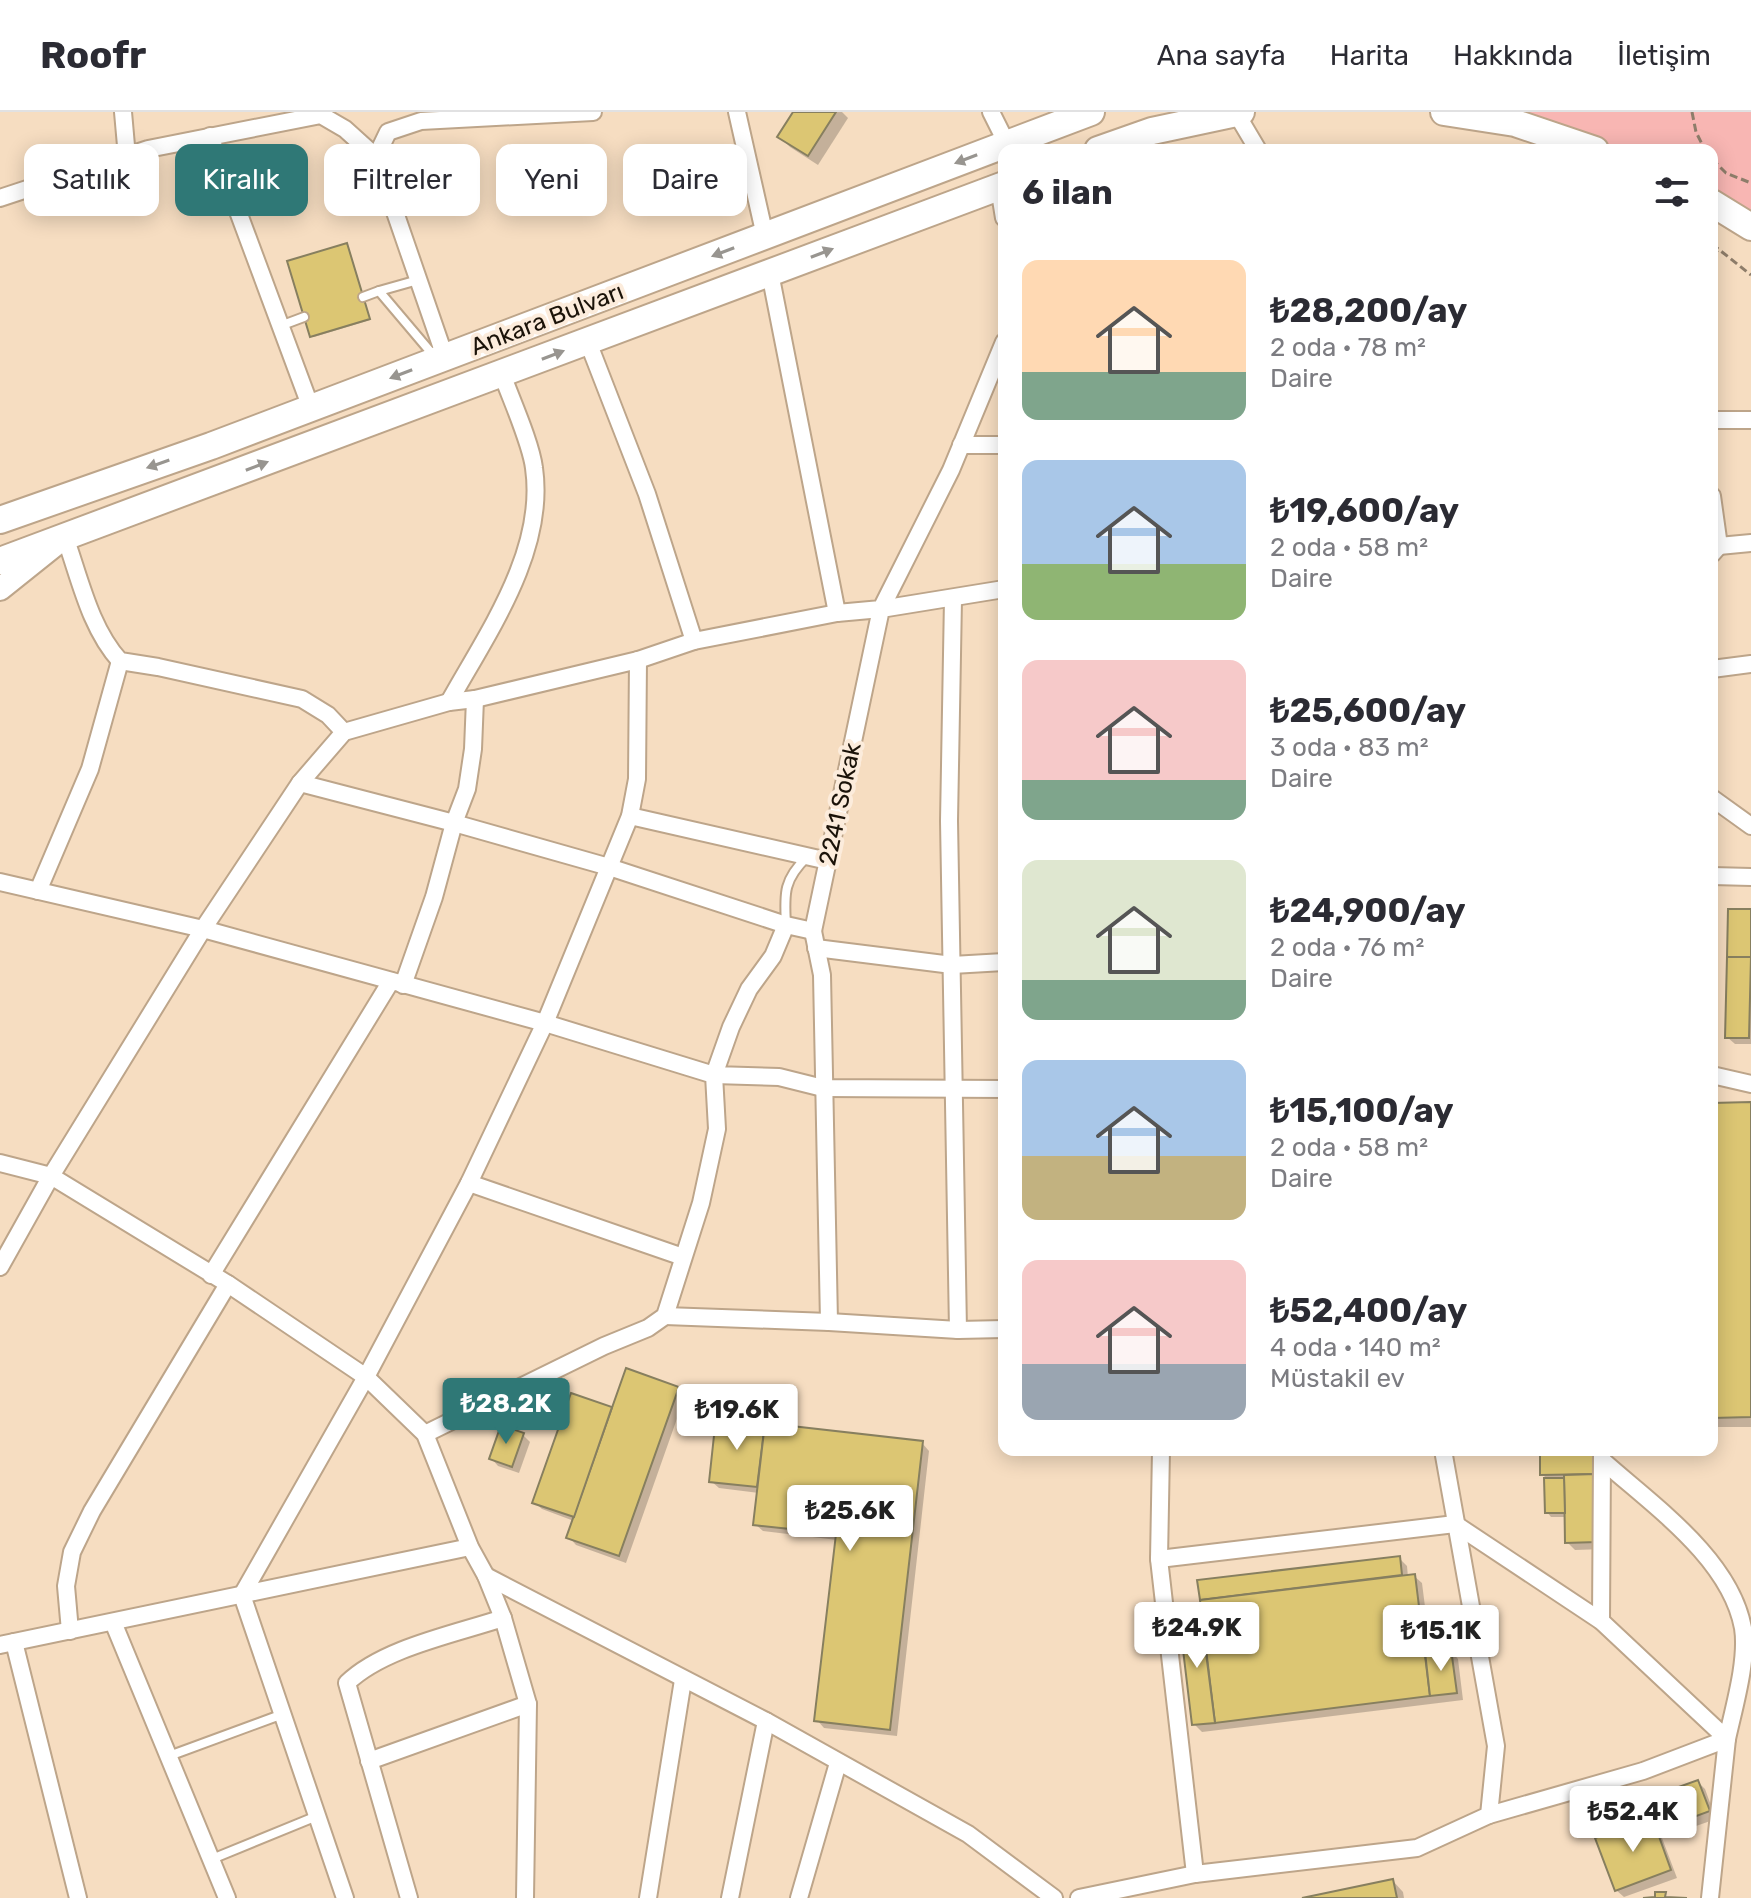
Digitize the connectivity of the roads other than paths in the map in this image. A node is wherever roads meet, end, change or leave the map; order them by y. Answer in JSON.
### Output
{"nodes":[{"id":1,"x":123,"y":112,"type":"edge"},
{"id":2,"x":593,"y":112,"type":"edge"},
{"id":3,"x":737,"y":112,"type":"edge"},
{"id":4,"x":991,"y":112,"type":"edge"},
{"id":5,"x":1091,"y":112,"type":"edge"},
{"id":6,"x":1198,"y":112,"type":"edge"},
{"id":7,"x":1238,"y":112,"type":"edge"},
{"id":8,"x":1444,"y":112,"type":"edge"},
{"id":9,"x":569,"y":113,"type":"edge"},
{"id":10,"x":421,"y":116,"type":"edge"},
{"id":11,"x":343,"y":120,"type":"edge"},
{"id":12,"x":1152,"y":131,"type":"junction"},
{"id":13,"x":210,"y":136,"type":"junction"},
{"id":14,"x":126,"y":144,"type":"edge"},
{"id":15,"x":364,"y":144,"type":"edge"},
{"id":16,"x":382,"y":144,"type":"edge"},
{"id":17,"x":1007,"y":144,"type":"joint"},
{"id":18,"x":1115,"y":144,"type":"edge"},
{"id":19,"x":1255,"y":144,"type":"edge"},
{"id":20,"x":1577,"y":144,"type":"edge"},
{"id":21,"x":159,"y":147,"type":"edge"},
{"id":22,"x":998,"y":147,"type":"edge"},
{"id":23,"x":998,"y":188,"type":"edge"},
{"id":24,"x":24,"y":190,"type":"edge"},
{"id":25,"x":0,"y":198,"type":"edge"},
{"id":26,"x":1718,"y":207,"type":"edge"},
{"id":27,"x":396,"y":216,"type":"edge"},
{"id":28,"x":1751,"y":227,"type":"edge"},
{"id":29,"x":765,"y":236,"type":"junction"},
{"id":30,"x":770,"y":273,"type":"junction"},
{"id":31,"x":418,"y":280,"type":"junction"},
{"id":32,"x":379,"y":291,"type":"junction"},
{"id":33,"x":363,"y":297,"type":"dead end"},
{"id":34,"x":304,"y":317,"type":"dead end"},
{"id":35,"x":280,"y":326,"type":"junction"},
{"id":36,"x":588,"y":342,"type":"junction"},
{"id":37,"x":998,"y":356,"type":"edge"},
{"id":38,"x":441,"y":359,"type":"junction"},
{"id":39,"x":502,"y":374,"type":"junction"},
{"id":40,"x":311,"y":408,"type":"junction"},
{"id":41,"x":1718,"y":420,"type":"edge"},
{"id":42,"x":1751,"y":420,"type":"edge"},
{"id":43,"x":961,"y":445,"type":"junction"},
{"id":44,"x":998,"y":445,"type":"edge"},
{"id":45,"x":60,"y":498,"type":"junction"},
{"id":46,"x":0,"y":506,"type":"edge"},
{"id":47,"x":0,"y":520,"type":"edge"},
{"id":48,"x":65,"y":537,"type":"junction"},
{"id":49,"x":1751,"y":543,"type":"edge"},
{"id":50,"x":1718,"y":550,"type":"edge"},
{"id":51,"x":0,"y":561,"type":"edge"},
{"id":52,"x":0,"y":589,"type":"edge"},
{"id":53,"x":998,"y":590,"type":"edge"},
{"id":54,"x":953,"y":599,"type":"junction"},
{"id":55,"x":881,"y":609,"type":"junction"},
{"id":56,"x":837,"y":613,"type":"junction"},
{"id":57,"x":694,"y":641,"type":"junction"},
{"id":58,"x":638,"y":660,"type":"junction"},
{"id":59,"x":120,"y":661,"type":"junction"},
{"id":60,"x":1751,"y":664,"type":"edge"},
{"id":61,"x":1718,"y":668,"type":"edge"},
{"id":62,"x":475,"y":699,"type":"junction"},
{"id":63,"x":449,"y":702,"type":"junction"},
{"id":64,"x":344,"y":732,"type":"junction"},
{"id":65,"x":300,"y":783,"type":"junction"},
{"id":66,"x":1718,"y":802,"type":"edge"},
{"id":67,"x":630,"y":816,"type":"junction"},
{"id":68,"x":454,"y":823,"type":"junction"},
{"id":69,"x":1751,"y":826,"type":"edge"},
{"id":70,"x":807,"y":856,"type":"junction"},
{"id":71,"x":828,"y":861,"type":"junction"},
{"id":72,"x":609,"y":867,"type":"junction"},
{"id":73,"x":1718,"y":876,"type":"edge"},
{"id":74,"x":1751,"y":877,"type":"edge"},
{"id":75,"x":0,"y":882,"type":"edge"},
{"id":76,"x":38,"y":891,"type":"junction"},
{"id":77,"x":786,"y":925,"type":"junction"},
{"id":78,"x":203,"y":929,"type":"junction"},
{"id":79,"x":814,"y":939,"type":"junction"},
{"id":80,"x":998,"y":962,"type":"edge"},
{"id":81,"x":952,"y":965,"type":"junction"},
{"id":82,"x":397,"y":983,"type":"junction"},
{"id":83,"x":545,"y":1023,"type":"junction"},
{"id":84,"x":714,"y":1075,"type":"junction"},
{"id":85,"x":1718,"y":1076,"type":"edge"},
{"id":86,"x":1751,"y":1084,"type":"edge"},
{"id":87,"x":823,"y":1088,"type":"junction"},
{"id":88,"x":998,"y":1089,"type":"edge"},
{"id":89,"x":954,"y":1091,"type":"junction"},
{"id":90,"x":0,"y":1163,"type":"edge"},
{"id":91,"x":51,"y":1176,"type":"junction"},
{"id":92,"x":469,"y":1183,"type":"junction"},
{"id":93,"x":683,"y":1257,"type":"junction"},
{"id":94,"x":0,"y":1267,"type":"edge"},
{"id":95,"x":211,"y":1275,"type":"junction"},
{"id":96,"x":228,"y":1284,"type":"junction"},
{"id":97,"x":665,"y":1316,"type":"junction"},
{"id":98,"x":829,"y":1322,"type":"junction"},
{"id":99,"x":998,"y":1329,"type":"edge"},
{"id":100,"x":958,"y":1330,"type":"junction"},
{"id":101,"x":366,"y":1377,"type":"junction"},
{"id":102,"x":425,"y":1434,"type":"junction"},
{"id":103,"x":1161,"y":1456,"type":"edge"},
{"id":104,"x":1444,"y":1456,"type":"edge"},
{"id":105,"x":1602,"y":1456,"type":"edge"},
{"id":106,"x":1603,"y":1456,"type":"edge"},
{"id":107,"x":1455,"y":1524,"type":"junction"},
{"id":108,"x":470,"y":1547,"type":"junction"},
{"id":109,"x":1159,"y":1559,"type":"junction"},
{"id":110,"x":486,"y":1576,"type":"junction"},
{"id":111,"x":242,"y":1595,"type":"junction"},
{"id":112,"x":503,"y":1618,"type":"junction"},
{"id":113,"x":1601,"y":1621,"type":"junction"},
{"id":114,"x":113,"y":1622,"type":"junction"},
{"id":115,"x":70,"y":1631,"type":"junction"},
{"id":116,"x":7,"y":1644,"type":"edge"},
{"id":117,"x":683,"y":1680,"type":"junction"},
{"id":118,"x":528,"y":1704,"type":"junction"},
{"id":119,"x":283,"y":1714,"type":"junction"},
{"id":120,"x":766,"y":1721,"type":"junction"},
{"id":121,"x":1727,"y":1739,"type":"junction"},
{"id":122,"x":168,"y":1756,"type":"junction"},
{"id":123,"x":369,"y":1761,"type":"junction"},
{"id":124,"x":838,"y":1763,"type":"junction"},
{"id":125,"x":1489,"y":1815,"type":"junction"},
{"id":126,"x":317,"y":1816,"type":"junction"},
{"id":127,"x":211,"y":1860,"type":"junction"},
{"id":128,"x":1195,"y":1874,"type":"junction"},
{"id":129,"x":78,"y":1898,"type":"edge"},
{"id":130,"x":227,"y":1898,"type":"edge"},
{"id":131,"x":345,"y":1898,"type":"edge"},
{"id":132,"x":409,"y":1898,"type":"edge"},
{"id":133,"x":525,"y":1898,"type":"edge"},
{"id":134,"x":648,"y":1898,"type":"edge"},
{"id":135,"x":730,"y":1898,"type":"edge"},
{"id":136,"x":799,"y":1898,"type":"edge"},
{"id":137,"x":1054,"y":1898,"type":"edge"},
{"id":138,"x":1079,"y":1898,"type":"edge"},
{"id":139,"x":1710,"y":1898,"type":"edge"}],
"edges":[{"from":1,"to":14,"type":"street"},
{"from":2,"to":9,"type":"street"},
{"from":3,"to":29,"type":"street"},
{"from":4,"to":17,"type":"street"},
{"from":5,"to":17,"type":"main road","name":"Ankara Bulvarı"},
{"from":6,"to":12,"type":"main road"},
{"from":7,"to":12,"type":"main road"},
{"from":7,"to":19,"type":"street"},
{"from":8,"to":20,"type":"main road"},
{"from":9,"to":10,"type":"street"},
{"from":10,"to":16,"type":"street"},
{"from":11,"to":13,"type":"street"},
{"from":11,"to":15,"type":"street"},
{"from":12,"to":18,"type":"main road"},
{"from":13,"to":21,"type":"street"},
{"from":13,"to":35,"type":"street"},
{"from":22,"to":29,"type":"main road","name":"Ankara Bulvarı","one_way":true},
{"from":30,"to":23,"type":"main road","name":"Ankara Bulvarı","one_way":true},
{"from":24,"to":25,"type":"street"},
{"from":26,"to":28,"type":"main road"},
{"from":27,"to":31,"type":"street"},
{"from":29,"to":38,"type":"main road","name":"Ankara Bulvarı","one_way":true},
{"from":30,"to":36,"type":"main road","name":"Ankara Bulvarı"},
{"from":30,"to":56,"type":"street"},
{"from":31,"to":32,"type":"lane"},
{"from":31,"to":38,"type":"street"},
{"from":32,"to":33,"type":"lane"},
{"from":32,"to":38,"type":"lane"},
{"from":34,"to":35,"type":"lane"},
{"from":35,"to":40,"type":"street"},
{"from":39,"to":36,"type":"main road","name":"Ankara Bulvarı","one_way":true},
{"from":36,"to":57,"type":"street"},
{"from":37,"to":43,"type":"street","name":"2241 Sokak"},
{"from":38,"to":40,"type":"main road","name":"Ankara Bulvarı","one_way":true},
{"from":48,"to":39,"type":"main road","name":"Ankara Bulvarı","one_way":true},
{"from":39,"to":63,"type":"street"},
{"from":40,"to":45,"type":"main road","name":"Ankara Bulvarı","one_way":true},
{"from":41,"to":42,"type":"street"},
{"from":43,"to":44,"type":"street"},
{"from":43,"to":55,"type":"street","name":"2241 Sokak"},
{"from":45,"to":46,"type":"main road"},
{"from":45,"to":47,"type":"main road","name":"Ankara Bulvarı"},
{"from":48,"to":51,"type":"main road","name":"Ankara Bulvarı"},
{"from":48,"to":52,"type":"main road"},
{"from":48,"to":59,"type":"street"},
{"from":49,"to":50,"type":"street"},
{"from":53,"to":54,"type":"street"},
{"from":54,"to":55,"type":"street"},
{"from":54,"to":81,"type":"street"},
{"from":55,"to":56,"type":"street"},
{"from":55,"to":71,"type":"street","name":"2241 Sokak"},
{"from":56,"to":57,"type":"street"},
{"from":57,"to":58,"type":"street"},
{"from":58,"to":62,"type":"street"},
{"from":58,"to":67,"type":"street"},
{"from":59,"to":64,"type":"street"},
{"from":59,"to":76,"type":"street"},
{"from":60,"to":61,"type":"street"},
{"from":62,"to":63,"type":"street"},
{"from":62,"to":68,"type":"street"},
{"from":63,"to":64,"type":"street"},
{"from":64,"to":65,"type":"street"},
{"from":65,"to":68,"type":"street"},
{"from":65,"to":78,"type":"street"},
{"from":66,"to":69,"type":"street"},
{"from":67,"to":70,"type":"street"},
{"from":67,"to":72,"type":"street"},
{"from":68,"to":72,"type":"street"},
{"from":68,"to":82,"type":"street"},
{"from":70,"to":71,"type":"street"},
{"from":70,"to":77,"type":"lane"},
{"from":71,"to":79,"type":"street","name":"2241 Sokak"},
{"from":72,"to":77,"type":"street"},
{"from":72,"to":83,"type":"street"},
{"from":73,"to":74,"type":"street"},
{"from":75,"to":76,"type":"street"},
{"from":76,"to":78,"type":"street"},
{"from":77,"to":79,"type":"street"},
{"from":77,"to":84,"type":"street"},
{"from":78,"to":82,"type":"street"},
{"from":78,"to":91,"type":"street"},
{"from":79,"to":81,"type":"street"},
{"from":79,"to":87,"type":"street"},
{"from":80,"to":81,"type":"street"},
{"from":81,"to":89,"type":"street"},
{"from":82,"to":83,"type":"street"},
{"from":82,"to":95,"type":"street"},
{"from":83,"to":84,"type":"street"},
{"from":83,"to":92,"type":"street"},
{"from":84,"to":87,"type":"street"},
{"from":84,"to":93,"type":"street"},
{"from":85,"to":86,"type":"street"},
{"from":87,"to":89,"type":"street"},
{"from":87,"to":98,"type":"street"},
{"from":88,"to":89,"type":"street"},
{"from":89,"to":100,"type":"street"},
{"from":90,"to":91,"type":"street"},
{"from":91,"to":94,"type":"street"},
{"from":91,"to":95,"type":"street"},
{"from":92,"to":93,"type":"street"},
{"from":92,"to":101,"type":"street"},
{"from":93,"to":97,"type":"street"},
{"from":95,"to":96,"type":"street"},
{"from":96,"to":101,"type":"street"},
{"from":96,"to":115,"type":"street"},
{"from":97,"to":98,"type":"street"},
{"from":97,"to":102,"type":"street"},
{"from":98,"to":100,"type":"street"},
{"from":99,"to":100,"type":"street"},
{"from":101,"to":102,"type":"street"},
{"from":101,"to":111,"type":"street"},
{"from":102,"to":108,"type":"street"},
{"from":103,"to":109,"type":"street"},
{"from":104,"to":107,"type":"street"},
{"from":105,"to":113,"type":"street"},
{"from":106,"to":121,"type":"street"},
{"from":107,"to":109,"type":"street"},
{"from":107,"to":113,"type":"street"},
{"from":107,"to":125,"type":"street"},
{"from":108,"to":110,"type":"street"},
{"from":108,"to":111,"type":"street"},
{"from":109,"to":128,"type":"street"},
{"from":110,"to":112,"type":"street"},
{"from":110,"to":117,"type":"street"},
{"from":111,"to":114,"type":"street"},
{"from":111,"to":119,"type":"street"},
{"from":112,"to":118,"type":"street"},
{"from":112,"to":123,"type":"street"},
{"from":113,"to":121,"type":"street"},
{"from":114,"to":115,"type":"street"},
{"from":114,"to":122,"type":"street"},
{"from":115,"to":116,"type":"street"},
{"from":116,"to":129,"type":"street"},
{"from":117,"to":120,"type":"street"},
{"from":117,"to":134,"type":"street"},
{"from":118,"to":123,"type":"street"},
{"from":118,"to":133,"type":"street"},
{"from":119,"to":122,"type":"lane"},
{"from":119,"to":126,"type":"street"},
{"from":120,"to":124,"type":"street"},
{"from":120,"to":135,"type":"street"},
{"from":121,"to":125,"type":"street"},
{"from":121,"to":139,"type":"street"},
{"from":122,"to":127,"type":"street"},
{"from":123,"to":132,"type":"street"},
{"from":124,"to":136,"type":"street"},
{"from":124,"to":137,"type":"street"},
{"from":125,"to":128,"type":"street"},
{"from":126,"to":127,"type":"lane"},
{"from":126,"to":131,"type":"street"},
{"from":127,"to":130,"type":"street"},
{"from":128,"to":138,"type":"street"}]}
